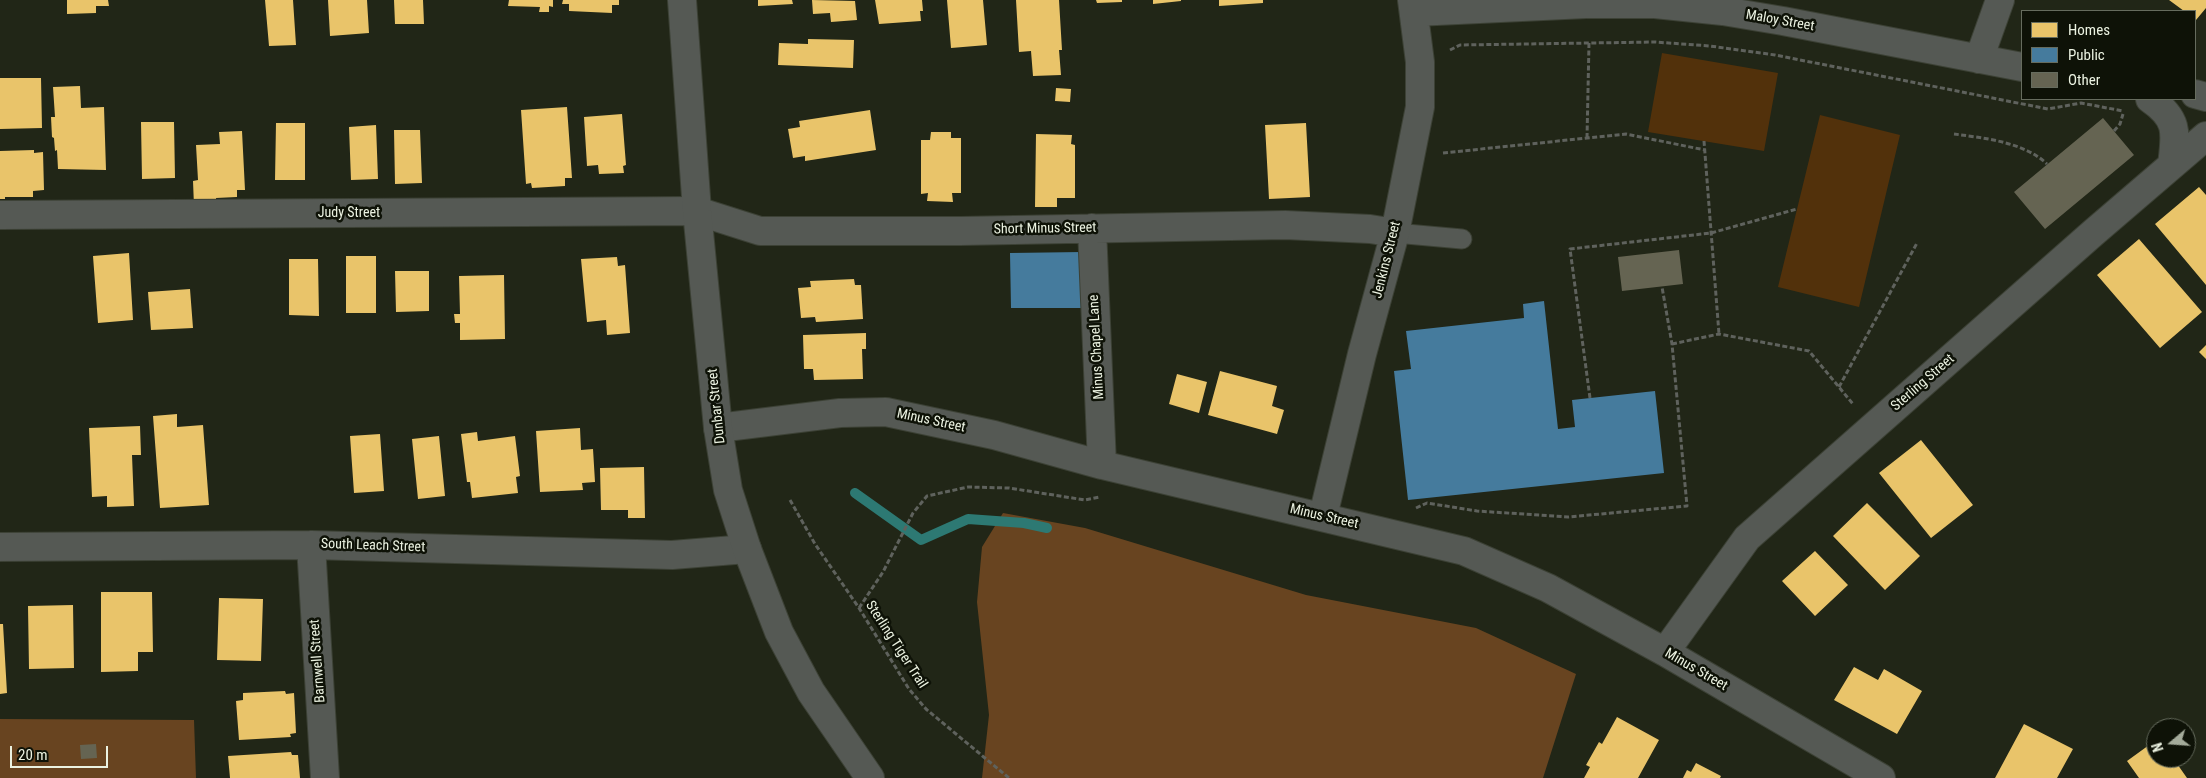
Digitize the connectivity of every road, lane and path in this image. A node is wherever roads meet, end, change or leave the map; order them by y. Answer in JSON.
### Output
{"nodes":[{"id":1,"x":682,"y":0,"type":"edge"},
{"id":2,"x":2000,"y":0,"type":"edge"},
{"id":3,"x":1414,"y":6,"type":"edge"},
{"id":4,"x":1589,"y":43,"type":"junction"},
{"id":5,"x":1446,"y":54,"type":"dead end"},
{"id":6,"x":1979,"y":59,"type":"junction"},
{"id":7,"x":2021,"y":67,"type":"edge"},
{"id":8,"x":2142,"y":106,"type":"edge"},
{"id":9,"x":2124,"y":111,"type":"junction"},
{"id":10,"x":2114,"y":131,"type":"dead end"},
{"id":11,"x":1954,"y":134,"type":"dead end"},
{"id":12,"x":2206,"y":136,"type":"edge"},
{"id":13,"x":1586,"y":138,"type":"junction"},
{"id":14,"x":1704,"y":141,"type":"dead end"},
{"id":15,"x":1704,"y":150,"type":"junction"},
{"id":16,"x":1440,"y":153,"type":"dead end"},
{"id":17,"x":2047,"y":164,"type":"dead end"},
{"id":18,"x":2172,"y":165,"type":"junction"},
{"id":19,"x":1797,"y":208,"type":"dead end"},
{"id":20,"x":697,"y":211,"type":"junction"},
{"id":21,"x":0,"y":214,"type":"edge"},
{"id":22,"x":1092,"y":228,"type":"junction"},
{"id":23,"x":1395,"y":233,"type":"junction"},
{"id":24,"x":1711,"y":233,"type":"junction"},
{"id":25,"x":1462,"y":239,"type":"dead end"},
{"id":26,"x":1917,"y":244,"type":"dead end"},
{"id":27,"x":1662,"y":287,"type":"dead end"},
{"id":28,"x":1719,"y":334,"type":"junction"},
{"id":29,"x":1672,"y":344,"type":"junction"},
{"id":30,"x":1839,"y":387,"type":"junction"},
{"id":31,"x":1590,"y":398,"type":"dead end"},
{"id":32,"x":1872,"y":427,"type":"junction"},
{"id":33,"x":718,"y":428,"type":"junction"},
{"id":34,"x":1102,"y":466,"type":"junction"},
{"id":35,"x":1105,"y":494,"type":"dead end"},
{"id":36,"x":790,"y":500,"type":"dead end"},
{"id":37,"x":1412,"y":509,"type":"dead end"},
{"id":38,"x":1323,"y":516,"type":"junction"},
{"id":39,"x":311,"y":545,"type":"junction"},
{"id":40,"x":0,"y":547,"type":"edge"},
{"id":41,"x":746,"y":549,"type":"junction"},
{"id":42,"x":858,"y":608,"type":"junction"},
{"id":43,"x":1665,"y":652,"type":"junction"},
{"id":44,"x":325,"y":778,"type":"edge"},
{"id":45,"x":870,"y":778,"type":"edge"},
{"id":46,"x":1009,"y":778,"type":"edge"},
{"id":47,"x":1881,"y":778,"type":"edge"}],
"edges":[{"from":1,"to":20,"type":"street","name":"Dunbar Street"},
{"from":2,"to":6,"type":"street"},
{"from":3,"to":6,"type":"street","name":"Maloy Street"},
{"from":3,"to":23,"type":"street","name":"Jenkins Street"},
{"from":4,"to":5,"type":"path"},
{"from":4,"to":9,"type":"path"},
{"from":4,"to":13,"type":"path"},
{"from":6,"to":7,"type":"street","name":"Maloy Street"},
{"from":8,"to":9,"type":"path"},
{"from":8,"to":18,"type":"street"},
{"from":9,"to":10,"type":"path"},
{"from":11,"to":17,"type":"path"},
{"from":12,"to":18,"type":"street","name":"Sterling Street"},
{"from":13,"to":15,"type":"path"},
{"from":13,"to":16,"type":"path"},
{"from":14,"to":15,"type":"path"},
{"from":15,"to":24,"type":"path"},
{"from":18,"to":32,"type":"street","name":"Sterling Street"},
{"from":19,"to":24,"type":"path"},
{"from":20,"to":21,"type":"street","name":"Judy Street"},
{"from":20,"to":22,"type":"street","name":"Short Minus Street"},
{"from":20,"to":33,"type":"street","name":"Dunbar Street"},
{"from":22,"to":23,"type":"street","name":"Short Minus Street"},
{"from":22,"to":34,"type":"street","name":"Minus Chapel Lane"},
{"from":23,"to":25,"type":"lane"},
{"from":23,"to":38,"type":"street","name":"Jenkins Street"},
{"from":24,"to":28,"type":"path"},
{"from":24,"to":31,"type":"path"},
{"from":26,"to":30,"type":"path"},
{"from":27,"to":29,"type":"path"},
{"from":28,"to":29,"type":"path"},
{"from":28,"to":30,"type":"path"},
{"from":29,"to":37,"type":"path"},
{"from":30,"to":32,"type":"path"},
{"from":32,"to":43,"type":"street","name":"Sterling Street"},
{"from":33,"to":34,"type":"street","name":"Minus Street"},
{"from":33,"to":41,"type":"street","name":"Dunbar Street"},
{"from":34,"to":38,"type":"street","name":"Minus Street"},
{"from":35,"to":42,"type":"path"},
{"from":36,"to":42,"type":"path","name":"Sterling Tiger Trail"},
{"from":38,"to":43,"type":"street","name":"Minus Street"},
{"from":39,"to":40,"type":"street","name":"South Leach Street"},
{"from":39,"to":41,"type":"street","name":"South Leach Street"},
{"from":39,"to":44,"type":"street","name":"Barnwell Street"},
{"from":41,"to":45,"type":"street","name":"Dunbar Street"},
{"from":42,"to":46,"type":"path","name":"Sterling Tiger Trail"},
{"from":43,"to":47,"type":"street","name":"Minus Street"}]}
